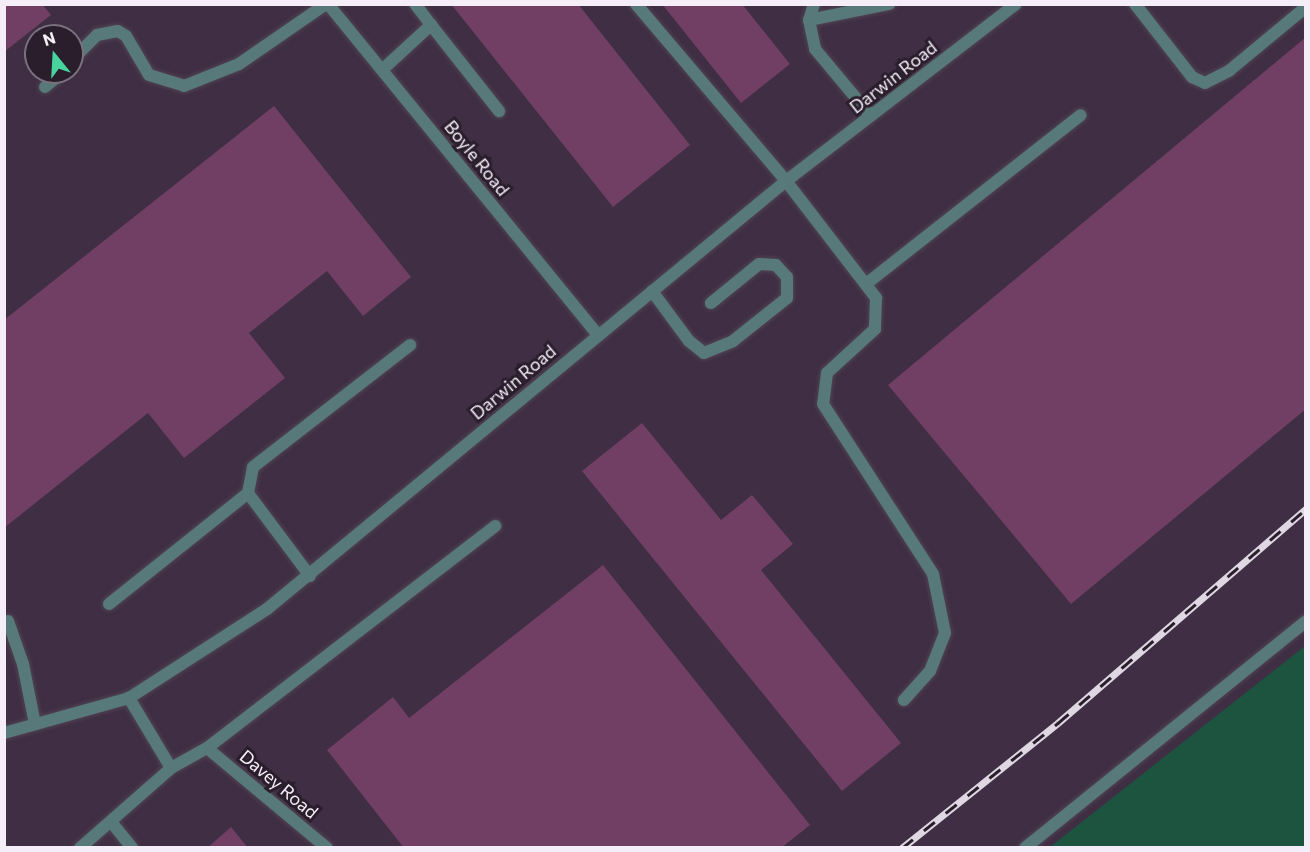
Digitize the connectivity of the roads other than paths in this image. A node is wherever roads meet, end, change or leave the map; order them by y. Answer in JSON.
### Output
{"nodes":[{"id":1,"x":327,"y":4,"type":"edge"},
{"id":2,"x":415,"y":4,"type":"edge"},
{"id":3,"x":636,"y":4,"type":"edge"},
{"id":4,"x":814,"y":4,"type":"edge"},
{"id":5,"x":889,"y":4,"type":"edge"},
{"id":6,"x":1016,"y":4,"type":"edge"},
{"id":7,"x":1136,"y":4,"type":"edge"},
{"id":8,"x":1305,"y":7,"type":"edge"},
{"id":9,"x":809,"y":20,"type":"junction"},
{"id":10,"x":431,"y":25,"type":"junction"},
{"id":11,"x":84,"y":48,"type":"edge"},
{"id":12,"x":382,"y":70,"type":"junction"},
{"id":13,"x":49,"y":84,"type":"edge"},
{"id":14,"x":45,"y":87,"type":"dead end"},
{"id":15,"x":500,"y":111,"type":"dead end"},
{"id":16,"x":1081,"y":115,"type":"dead end"},
{"id":17,"x":872,"y":116,"type":"junction"},
{"id":18,"x":786,"y":181,"type":"junction"},
{"id":19,"x":866,"y":284,"type":"junction"},
{"id":20,"x":652,"y":291,"type":"junction"},
{"id":21,"x":711,"y":303,"type":"dead end"},
{"id":22,"x":598,"y":334,"type":"junction"},
{"id":23,"x":410,"y":345,"type":"dead end"},
{"id":24,"x":248,"y":492,"type":"junction"},
{"id":25,"x":495,"y":526,"type":"dead end"},
{"id":26,"x":310,"y":576,"type":"junction"},
{"id":27,"x":109,"y":604,"type":"dead end"},
{"id":28,"x":8,"y":621,"type":"dead end"},
{"id":29,"x":1305,"y":621,"type":"edge"},
{"id":30,"x":129,"y":698,"type":"junction"},
{"id":31,"x":904,"y":700,"type":"dead end"},
{"id":32,"x":35,"y":724,"type":"junction"},
{"id":33,"x":4,"y":733,"type":"edge"},
{"id":34,"x":207,"y":748,"type":"junction"},
{"id":35,"x":171,"y":768,"type":"junction"},
{"id":36,"x":112,"y":823,"type":"junction"},
{"id":37,"x":80,"y":848,"type":"edge"},
{"id":38,"x":132,"y":848,"type":"edge"},
{"id":39,"x":327,"y":848,"type":"edge"},
{"id":40,"x":1024,"y":848,"type":"edge"}],
"edges":[{"from":1,"to":11,"type":"street"},
{"from":1,"to":12,"type":"street","name":"Boyle Road"},
{"from":2,"to":10,"type":"street"},
{"from":3,"to":18,"type":"street"},
{"from":4,"to":9,"type":"street"},
{"from":5,"to":9,"type":"street"},
{"from":6,"to":17,"type":"street","name":"Darwin Road"},
{"from":7,"to":8,"type":"street"},
{"from":9,"to":17,"type":"street"},
{"from":10,"to":12,"type":"street"},
{"from":10,"to":15,"type":"street"},
{"from":12,"to":22,"type":"street","name":"Boyle Road"},
{"from":13,"to":14,"type":"street"},
{"from":16,"to":19,"type":"street"},
{"from":17,"to":18,"type":"street","name":"Darwin Road"},
{"from":18,"to":19,"type":"street"},
{"from":18,"to":20,"type":"street","name":"Darwin Road"},
{"from":19,"to":31,"type":"street"},
{"from":20,"to":21,"type":"street"},
{"from":20,"to":22,"type":"street","name":"Darwin Road"},
{"from":22,"to":26,"type":"street","name":"Darwin Road"},
{"from":23,"to":24,"type":"street"},
{"from":24,"to":26,"type":"street"},
{"from":24,"to":27,"type":"street"},
{"from":25,"to":34,"type":"street","name":"Davey Road"},
{"from":26,"to":30,"type":"street","name":"Darwin Road"},
{"from":28,"to":32,"type":"street"},
{"from":29,"to":40,"type":"street"},
{"from":30,"to":32,"type":"street","name":"Darwin Road"},
{"from":30,"to":35,"type":"street"},
{"from":32,"to":33,"type":"street","name":"Darwin Road"},
{"from":34,"to":35,"type":"street","name":"Davey Road"},
{"from":34,"to":39,"type":"street","name":"Davey Road"},
{"from":35,"to":36,"type":"street","name":"Davey Road"},
{"from":36,"to":37,"type":"street","name":"Davey Road"},
{"from":36,"to":38,"type":"street"}]}
